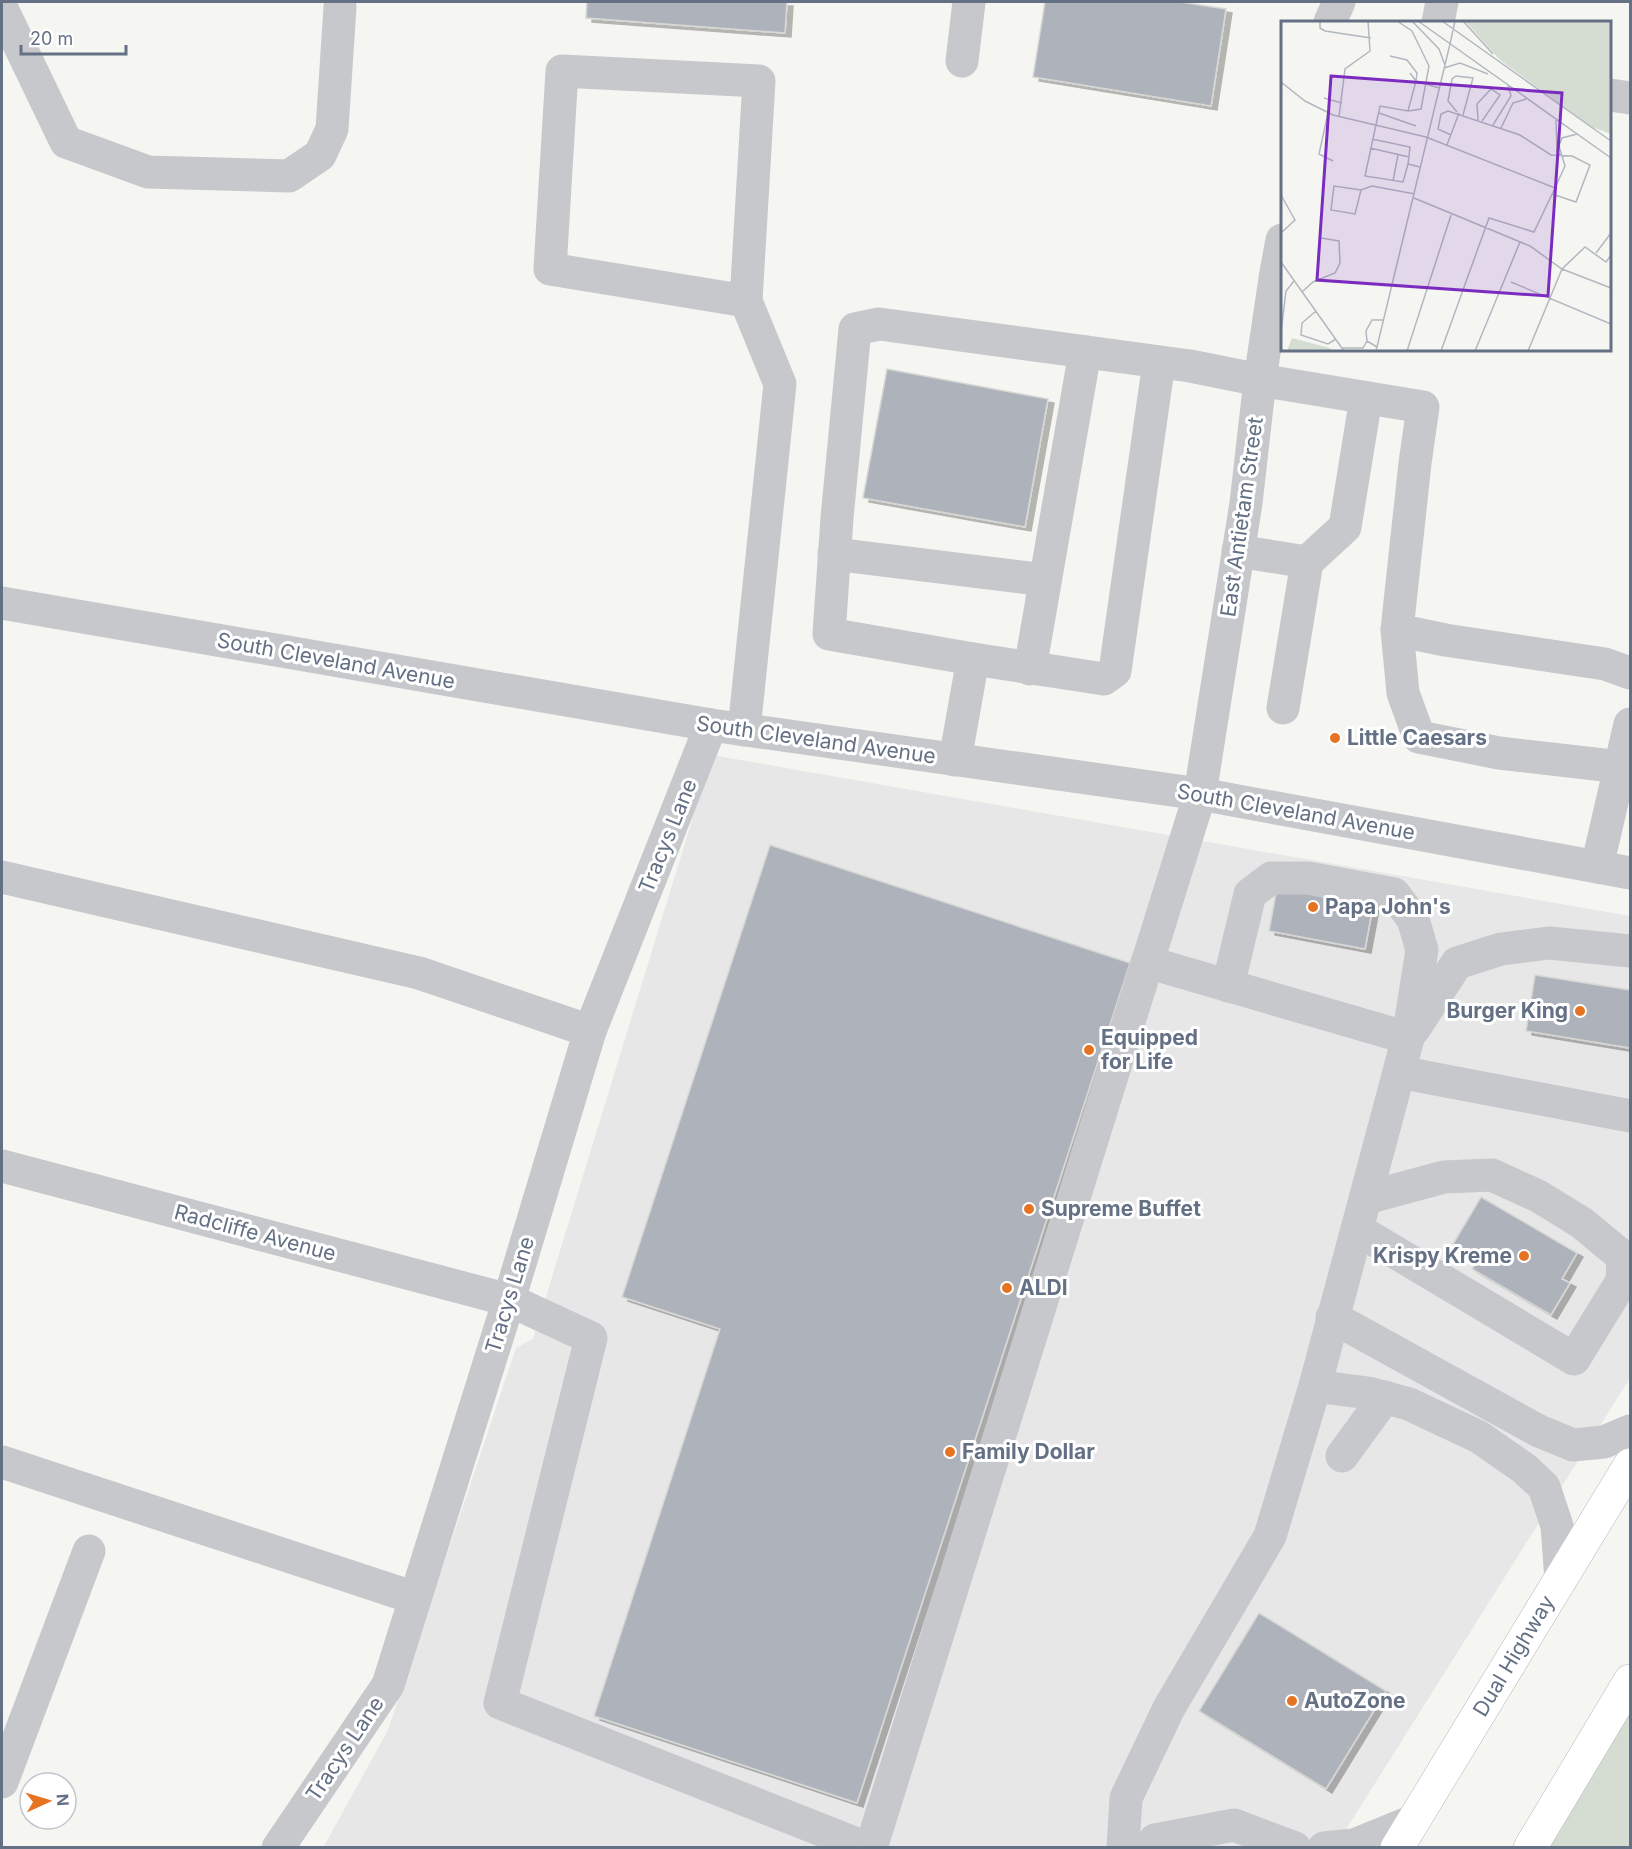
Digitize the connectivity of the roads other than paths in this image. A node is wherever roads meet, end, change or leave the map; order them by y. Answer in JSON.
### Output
{"nodes":[{"id":1,"x":969,"y":2,"type":"edge"},
{"id":2,"x":1339,"y":2,"type":"edge"},
{"id":3,"x":1442,"y":2,"type":"edge"},
{"id":4,"x":340,"y":8,"type":"dead end"},
{"id":5,"x":2,"y":9,"type":"edge"},
{"id":6,"x":1330,"y":21,"type":"edge"},
{"id":7,"x":1438,"y":21,"type":"edge"},
{"id":8,"x":962,"y":61,"type":"dead end"},
{"id":9,"x":1611,"y":95,"type":"edge"},
{"id":10,"x":1630,"y":98,"type":"edge"},
{"id":11,"x":1281,"y":245,"type":"edge"},
{"id":12,"x":746,"y":301,"type":"junction"},
{"id":13,"x":1085,"y":352,"type":"junction"},
{"id":14,"x":1159,"y":362,"type":"junction"},
{"id":15,"x":1260,"y":381,"type":"junction"},
{"id":16,"x":1366,"y":398,"type":"junction"},
{"id":17,"x":1238,"y":551,"type":"junction"},
{"id":18,"x":834,"y":554,"type":"junction"},
{"id":19,"x":1307,"y":562,"type":"junction"},
{"id":20,"x":1045,"y":580,"type":"junction"},
{"id":21,"x":2,"y":603,"type":"edge"},
{"id":22,"x":1396,"y":630,"type":"junction"},
{"id":23,"x":973,"y":659,"type":"junction"},
{"id":24,"x":1030,"y":669,"type":"junction"},
{"id":25,"x":1630,"y":673,"type":"edge"},
{"id":26,"x":1283,"y":708,"type":"dead end"},
{"id":27,"x":1630,"y":724,"type":"edge"},
{"id":28,"x":711,"y":725,"type":"junction"},
{"id":29,"x":744,"y":730,"type":"junction"},
{"id":30,"x":955,"y":760,"type":"junction"},
{"id":31,"x":1625,"y":767,"type":"edge"},
{"id":32,"x":1200,"y":794,"type":"junction"},
{"id":33,"x":1597,"y":867,"type":"junction"},
{"id":34,"x":1630,"y":873,"type":"edge"},
{"id":35,"x":2,"y":877,"type":"edge"},
{"id":36,"x":1630,"y":951,"type":"edge"},
{"id":37,"x":1147,"y":962,"type":"junction"},
{"id":38,"x":1228,"y":986,"type":"junction"},
{"id":39,"x":590,"y":1031,"type":"junction"},
{"id":40,"x":1407,"y":1038,"type":"junction"},
{"id":41,"x":1399,"y":1072,"type":"junction"},
{"id":42,"x":1630,"y":1116,"type":"edge"},
{"id":43,"x":2,"y":1166,"type":"edge"},
{"id":44,"x":1366,"y":1198,"type":"junction"},
{"id":45,"x":1358,"y":1230,"type":"junction"},
{"id":46,"x":509,"y":1300,"type":"junction"},
{"id":47,"x":1332,"y":1317,"type":"junction"},
{"id":48,"x":1315,"y":1386,"type":"junction"},
{"id":49,"x":1385,"y":1397,"type":"junction"},
{"id":50,"x":1630,"y":1431,"type":"edge"},
{"id":51,"x":1342,"y":1456,"type":"dead end"},
{"id":52,"x":2,"y":1462,"type":"edge"},
{"id":53,"x":1630,"y":1465,"type":"edge"},
{"id":54,"x":89,"y":1551,"type":"dead end"},
{"id":55,"x":1560,"y":1580,"type":"junction"},
{"id":56,"x":415,"y":1598,"type":"junction"},
{"id":57,"x":1630,"y":1681,"type":"edge"},
{"id":58,"x":2,"y":1782,"type":"edge"},
{"id":59,"x":1405,"y":1834,"type":"edge"},
{"id":60,"x":815,"y":1838,"type":"edge"},
{"id":61,"x":278,"y":1848,"type":"edge"},
{"id":62,"x":869,"y":1848,"type":"edge"},
{"id":63,"x":1123,"y":1848,"type":"edge"},
{"id":64,"x":1150,"y":1848,"type":"edge"},
{"id":65,"x":1295,"y":1848,"type":"edge"},
{"id":66,"x":1324,"y":1848,"type":"edge"},
{"id":67,"x":1530,"y":1848,"type":"edge"}],
"edges":[{"from":1,"to":8,"type":"street"},
{"from":2,"to":6,"type":"street"},
{"from":3,"to":7,"type":"street"},
{"from":4,"to":5,"type":"street"},
{"from":9,"to":10,"type":"street"},
{"from":11,"to":15,"type":"street","name":"East Antietam Street"},
{"from":12,"to":12,"type":"street"},
{"from":12,"to":29,"type":"street"},
{"from":13,"to":14,"type":"street"},
{"from":13,"to":18,"type":"street"},
{"from":13,"to":20,"type":"street"},
{"from":14,"to":15,"type":"street"},
{"from":14,"to":24,"type":"street"},
{"from":15,"to":16,"type":"street"},
{"from":15,"to":17,"type":"street","name":"East Antietam Street"},
{"from":16,"to":19,"type":"street"},
{"from":16,"to":22,"type":"street"},
{"from":17,"to":19,"type":"street"},
{"from":17,"to":32,"type":"street","name":"East Antietam Street"},
{"from":18,"to":20,"type":"street"},
{"from":18,"to":23,"type":"street"},
{"from":19,"to":26,"type":"street"},
{"from":20,"to":24,"type":"street"},
{"from":21,"to":28,"type":"street","name":"South Cleveland Avenue"},
{"from":22,"to":25,"type":"street"},
{"from":22,"to":31,"type":"street"},
{"from":23,"to":24,"type":"street"},
{"from":23,"to":30,"type":"street"},
{"from":27,"to":31,"type":"street"},
{"from":28,"to":29,"type":"street","name":"South Cleveland Avenue"},
{"from":28,"to":39,"type":"street","name":"Tracys Lane"},
{"from":29,"to":30,"type":"street","name":"South Cleveland Avenue"},
{"from":30,"to":32,"type":"street","name":"South Cleveland Avenue"},
{"from":31,"to":33,"type":"street"},
{"from":32,"to":33,"type":"street","name":"South Cleveland Avenue"},
{"from":32,"to":37,"type":"street","name":"East Antietam Street"},
{"from":33,"to":34,"type":"street","name":"South Cleveland Avenue"},
{"from":35,"to":39,"type":"street"},
{"from":36,"to":40,"type":"street"},
{"from":37,"to":38,"type":"street"},
{"from":37,"to":62,"type":"street","name":"East Antietam Street"},
{"from":38,"to":40,"type":"street"},
{"from":38,"to":40,"type":"street"},
{"from":39,"to":46,"type":"street","name":"Tracys Lane"},
{"from":40,"to":41,"type":"street"},
{"from":41,"to":42,"type":"street"},
{"from":41,"to":44,"type":"street"},
{"from":43,"to":46,"type":"street","name":"Radcliffe Avenue"},
{"from":44,"to":45,"type":"street"},
{"from":44,"to":45,"type":"street"},
{"from":45,"to":47,"type":"street"},
{"from":46,"to":56,"type":"street","name":"Tracys Lane"},
{"from":46,"to":60,"type":"street","name":"Radcliffe Avenue"},
{"from":47,"to":48,"type":"street"},
{"from":47,"to":50,"type":"street"},
{"from":48,"to":49,"type":"street"},
{"from":48,"to":63,"type":"street"},
{"from":49,"to":51,"type":"street"},
{"from":49,"to":55,"type":"street"},
{"from":52,"to":56,"type":"street"},
{"from":53,"to":55,"type":"main road","name":"Dual Highway"},
{"from":54,"to":58,"type":"street"},
{"from":55,"to":59,"type":"main road","name":"Dual Highway"},
{"from":56,"to":61,"type":"street","name":"Tracys Lane"},
{"from":57,"to":67,"type":"main road"},
{"from":59,"to":66,"type":"street"},
{"from":60,"to":62,"type":"street"},
{"from":64,"to":65,"type":"street"}]}
